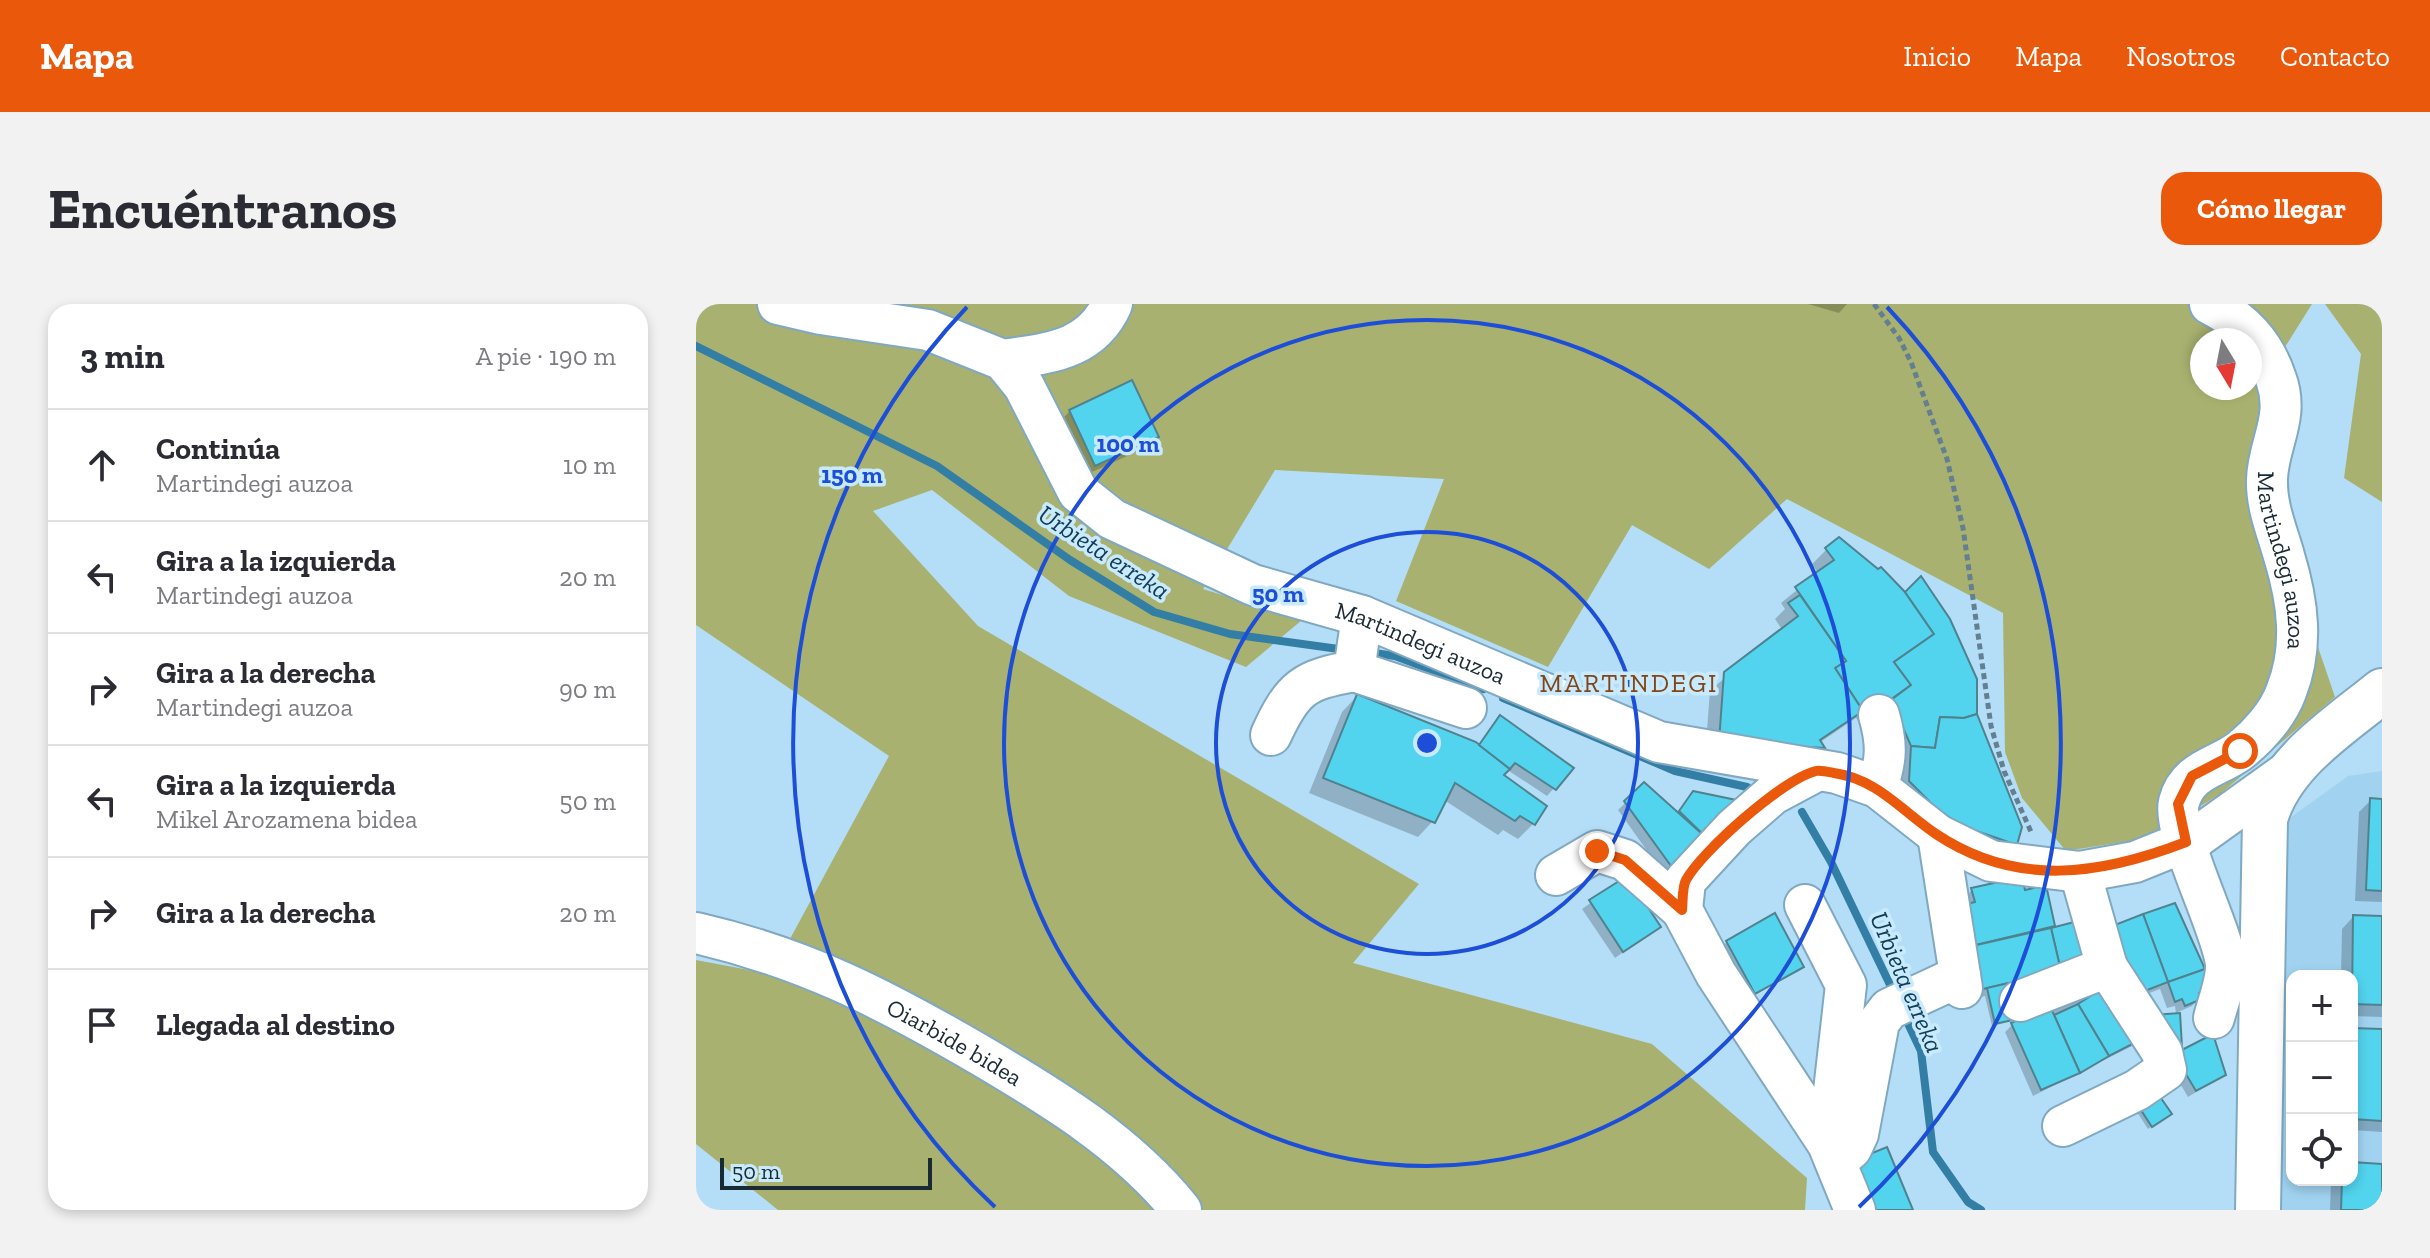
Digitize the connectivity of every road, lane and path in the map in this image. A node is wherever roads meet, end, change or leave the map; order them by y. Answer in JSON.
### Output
{"nodes":[{"id":1,"x":778,"y":304,"type":"edge"},
{"id":2,"x":1112,"y":304,"type":"edge"},
{"id":3,"x":1874,"y":304,"type":"edge"},
{"id":4,"x":2210,"y":304,"type":"edge"},
{"id":5,"x":1003,"y":360,"type":"junction"},
{"id":6,"x":1357,"y":647,"type":"junction"},
{"id":7,"x":2382,"y":691,"type":"edge"},
{"id":8,"x":1466,"y":708,"type":"dead end"},
{"id":9,"x":1879,"y":715,"type":"dead end"},
{"id":10,"x":1271,"y":735,"type":"dead end"},
{"id":11,"x":1816,"y":771,"type":"junction"},
{"id":12,"x":2289,"y":771,"type":"junction"},
{"id":13,"x":1877,"y":787,"type":"junction"},
{"id":14,"x":1938,"y":835,"type":"junction"},
{"id":15,"x":2258,"y":838,"type":"junction"},
{"id":16,"x":2192,"y":840,"type":"junction"},
{"id":17,"x":2066,"y":872,"type":"junction"},
{"id":18,"x":1556,"y":875,"type":"dead end"},
{"id":19,"x":1805,"y":905,"type":"dead end"},
{"id":20,"x":1682,"y":910,"type":"junction"},
{"id":21,"x":696,"y":933,"type":"edge"},
{"id":22,"x":2107,"y":967,"type":"junction"},
{"id":23,"x":2020,"y":1001,"type":"dead end"},
{"id":24,"x":2214,"y":1018,"type":"dead end"},
{"id":25,"x":2063,"y":1126,"type":"dead end"},
{"id":26,"x":1832,"y":1153,"type":"junction"},
{"id":27,"x":1181,"y":1210,"type":"edge"},
{"id":28,"x":1855,"y":1210,"type":"edge"},
{"id":29,"x":2258,"y":1210,"type":"edge"}],
"edges":[{"from":1,"to":5,"type":"street"},
{"from":2,"to":5,"type":"street"},
{"from":3,"to":17,"type":"path"},
{"from":4,"to":16,"type":"street","name":"Martindegi auzoa"},
{"from":5,"to":6,"type":"street","name":"Martindegi auzoa"},
{"from":6,"to":8,"type":"street"},
{"from":6,"to":10,"type":"street"},
{"from":6,"to":11,"type":"street","name":"Martindegi auzoa"},
{"from":7,"to":12,"type":"main road"},
{"from":9,"to":13,"type":"street"},
{"from":11,"to":13,"type":"street","name":"Martindegi auzoa"},
{"from":11,"to":20,"type":"street"},
{"from":12,"to":15,"type":"main road"},
{"from":12,"to":16,"type":"street","name":"Martindegi auzoa"},
{"from":13,"to":14,"type":"street","name":"Martindegi auzoa"},
{"from":14,"to":17,"type":"street","name":"Martindegi auzoa"},
{"from":14,"to":26,"type":"street"},
{"from":15,"to":16,"type":"street","name":"Martindegi auzoa"},
{"from":15,"to":29,"type":"main road"},
{"from":16,"to":17,"type":"street","name":"Martindegi auzoa"},
{"from":16,"to":24,"type":"street"},
{"from":17,"to":22,"type":"street"},
{"from":18,"to":20,"type":"street"},
{"from":19,"to":26,"type":"street"},
{"from":20,"to":26,"type":"street"},
{"from":21,"to":27,"type":"street","name":"Oiarbide bidea"},
{"from":22,"to":23,"type":"street"},
{"from":22,"to":25,"type":"street"},
{"from":26,"to":28,"type":"street"}]}
